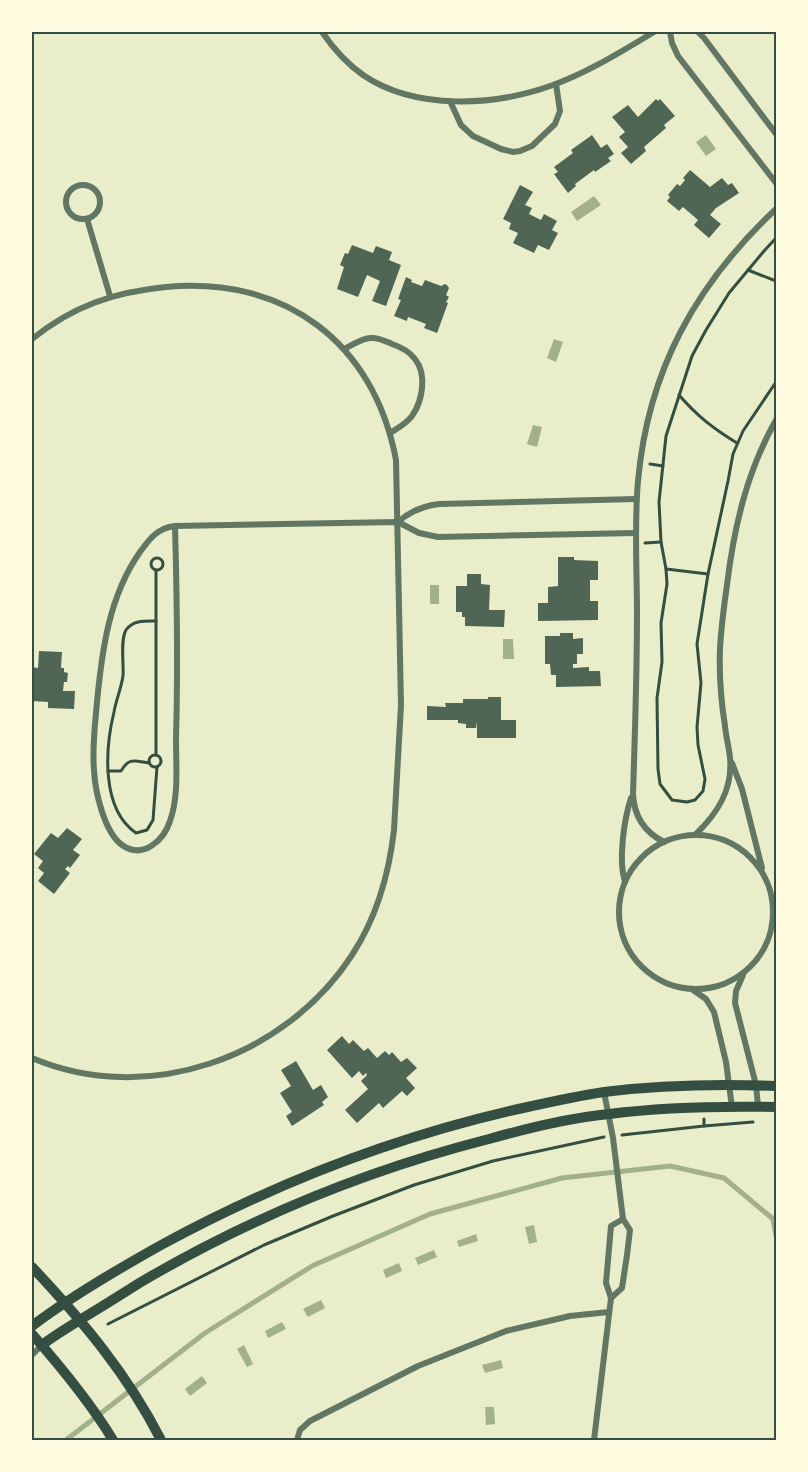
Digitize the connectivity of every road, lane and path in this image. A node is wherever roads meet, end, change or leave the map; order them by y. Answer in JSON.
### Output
{"nodes":[{"id":1,"x":322,"y":32,"type":"edge"},
{"id":2,"x":654,"y":32,"type":"edge"},
{"id":3,"x":670,"y":32,"type":"edge"},
{"id":4,"x":698,"y":32,"type":"edge"},
{"id":5,"x":556,"y":84,"type":"junction"},
{"id":6,"x":450,"y":101,"type":"junction"},
{"id":7,"x":777,"y":134,"type":"edge"},
{"id":8,"x":777,"y":183,"type":"edge"},
{"id":9,"x":777,"y":209,"type":"edge"},
{"id":10,"x":87,"y":219,"type":"junction"},
{"id":11,"x":777,"y":238,"type":"edge"},
{"id":12,"x":748,"y":270,"type":"junction"},
{"id":13,"x":777,"y":281,"type":"edge"},
{"id":14,"x":110,"y":296,"type":"junction"},
{"id":15,"x":32,"y":339,"type":"edge"},
{"id":16,"x":344,"y":349,"type":"junction"},
{"id":17,"x":777,"y":382,"type":"edge"},
{"id":18,"x":679,"y":395,"type":"junction"},
{"id":19,"x":777,"y":420,"type":"edge"},
{"id":20,"x":390,"y":433,"type":"junction"},
{"id":21,"x":737,"y":444,"type":"junction"},
{"id":22,"x":636,"y":499,"type":"junction"},
{"id":23,"x":398,"y":522,"type":"junction"},
{"id":24,"x":175,"y":526,"type":"junction"},
{"id":25,"x":636,"y":533,"type":"junction"},
{"id":26,"x":661,"y":542,"type":"junction"},
{"id":27,"x":636,"y":543,"type":"junction"},
{"id":28,"x":666,"y":569,"type":"junction"},
{"id":29,"x":156,"y":570,"type":"dead end"},
{"id":30,"x":708,"y":574,"type":"junction"},
{"id":31,"x":156,"y":621,"type":"junction"},
{"id":32,"x":156,"y":755,"type":"junction"},
{"id":33,"x":730,"y":757,"type":"junction"},
{"id":34,"x":149,"y":763,"type":"junction"},
{"id":35,"x":157,"y":767,"type":"junction"},
{"id":36,"x":94,"y":771,"type":"junction"},
{"id":37,"x":108,"y":771,"type":"junction"},
{"id":38,"x":633,"y":794,"type":"junction"},
{"id":39,"x":696,"y":834,"type":"junction"},
{"id":40,"x":664,"y":842,"type":"junction"},
{"id":41,"x":763,"y":872,"type":"junction"},
{"id":42,"x":625,"y":882,"type":"junction"},
{"id":43,"x":747,"y":970,"type":"junction"},
{"id":44,"x":690,"y":989,"type":"junction"},
{"id":45,"x":32,"y":1058,"type":"edge"},
{"id":46,"x":730,"y":1085,"type":"junction"},
{"id":47,"x":756,"y":1085,"type":"junction"},
{"id":48,"x":777,"y":1086,"type":"edge"},
{"id":49,"x":604,"y":1092,"type":"junction"},
{"id":50,"x":758,"y":1106,"type":"junction"},
{"id":51,"x":732,"y":1107,"type":"junction"},
{"id":52,"x":777,"y":1107,"type":"edge"},
{"id":53,"x":703,"y":1108,"type":"junction"},
{"id":54,"x":609,"y":1114,"type":"junction"},
{"id":55,"x":756,"y":1121,"type":"dead end"},
{"id":56,"x":704,"y":1126,"type":"junction"},
{"id":57,"x":612,"y":1137,"type":"junction"},
{"id":58,"x":623,"y":1219,"type":"junction"},
{"id":59,"x":32,"y":1267,"type":"edge"},
{"id":60,"x":611,"y":1298,"type":"junction"},
{"id":61,"x":64,"y":1302,"type":"junction"},
{"id":62,"x":609,"y":1312,"type":"junction"},
{"id":63,"x":81,"y":1320,"type":"junction"},
{"id":64,"x":108,"y":1324,"type":"dead end"},
{"id":65,"x":32,"y":1326,"type":"edge"},
{"id":66,"x":32,"y":1334,"type":"edge"},
{"id":67,"x":42,"y":1346,"type":"junction"},
{"id":68,"x":32,"y":1355,"type":"edge"},
{"id":69,"x":112,"y":1440,"type":"edge"},
{"id":70,"x":161,"y":1440,"type":"edge"},
{"id":71,"x":297,"y":1440,"type":"edge"},
{"id":72,"x":594,"y":1440,"type":"edge"}],
"edges":[{"from":1,"to":6,"type":"street"},
{"from":2,"to":5,"type":"street"},
{"from":3,"to":8,"type":"street"},
{"from":4,"to":7,"type":"street"},
{"from":5,"to":6,"type":"street"},
{"from":5,"to":6,"type":"street"},
{"from":9,"to":22,"type":"street"},
{"from":10,"to":10,"type":"street"},
{"from":10,"to":14,"type":"street"},
{"from":11,"to":12,"type":"path"},
{"from":12,"to":13,"type":"path"},
{"from":12,"to":18,"type":"path"},
{"from":14,"to":15,"type":"street"},
{"from":14,"to":16,"type":"street"},
{"from":16,"to":20,"type":"street"},
{"from":16,"to":20,"type":"street"},
{"from":17,"to":21,"type":"path"},
{"from":18,"to":21,"type":"path"},
{"from":18,"to":26,"type":"path"},
{"from":19,"to":33,"type":"street"},
{"from":20,"to":23,"type":"street"},
{"from":21,"to":30,"type":"path"},
{"from":22,"to":23,"type":"street"},
{"from":22,"to":25,"type":"street"},
{"from":23,"to":24,"type":"street"},
{"from":23,"to":25,"type":"street"},
{"from":23,"to":45,"type":"street"},
{"from":24,"to":36,"type":"street"},
{"from":24,"to":36,"type":"street"},
{"from":25,"to":27,"type":"street"},
{"from":26,"to":27,"type":"path"},
{"from":26,"to":28,"type":"path"},
{"from":27,"to":38,"type":"street"},
{"from":28,"to":30,"type":"path"},
{"from":28,"to":30,"type":"path"},
{"from":29,"to":31,"type":"path"},
{"from":31,"to":32,"type":"path"},
{"from":31,"to":37,"type":"path"},
{"from":32,"to":34,"type":"path"},
{"from":32,"to":35,"type":"path"},
{"from":33,"to":39,"type":"street"},
{"from":33,"to":41,"type":"street"},
{"from":34,"to":35,"type":"path"},
{"from":34,"to":37,"type":"path"},
{"from":35,"to":37,"type":"path"},
{"from":36,"to":37,"type":"path"},
{"from":38,"to":40,"type":"street"},
{"from":38,"to":42,"type":"street"},
{"from":39,"to":40,"type":"street"},
{"from":39,"to":41,"type":"street"},
{"from":40,"to":42,"type":"street"},
{"from":41,"to":43,"type":"street"},
{"from":42,"to":44,"type":"street"},
{"from":43,"to":44,"type":"street"},
{"from":43,"to":47,"type":"street"},
{"from":44,"to":46,"type":"street"},
{"from":46,"to":47,"type":"main road"},
{"from":46,"to":49,"type":"main road"},
{"from":46,"to":51,"type":"street"},
{"from":47,"to":48,"type":"main road"},
{"from":47,"to":50,"type":"street"},
{"from":49,"to":54,"type":"street"},
{"from":49,"to":61,"type":"main road"},
{"from":50,"to":51,"type":"main road"},
{"from":50,"to":52,"type":"main road"},
{"from":51,"to":53,"type":"main road"},
{"from":53,"to":54,"type":"main road"},
{"from":53,"to":56,"type":"path"},
{"from":54,"to":57,"type":"street"},
{"from":54,"to":63,"type":"main road"},
{"from":55,"to":56,"type":"path"},
{"from":56,"to":57,"type":"path"},
{"from":57,"to":58,"type":"street"},
{"from":57,"to":64,"type":"path"},
{"from":58,"to":60,"type":"street"},
{"from":58,"to":60,"type":"street"},
{"from":59,"to":61,"type":"main road"},
{"from":60,"to":62,"type":"street"},
{"from":61,"to":63,"type":"main road"},
{"from":61,"to":65,"type":"main road"},
{"from":62,"to":71,"type":"street"},
{"from":62,"to":72,"type":"street"},
{"from":63,"to":67,"type":"main road"},
{"from":63,"to":70,"type":"main road"},
{"from":66,"to":67,"type":"main road"},
{"from":67,"to":68,"type":"street"},
{"from":67,"to":69,"type":"main road"}]}
